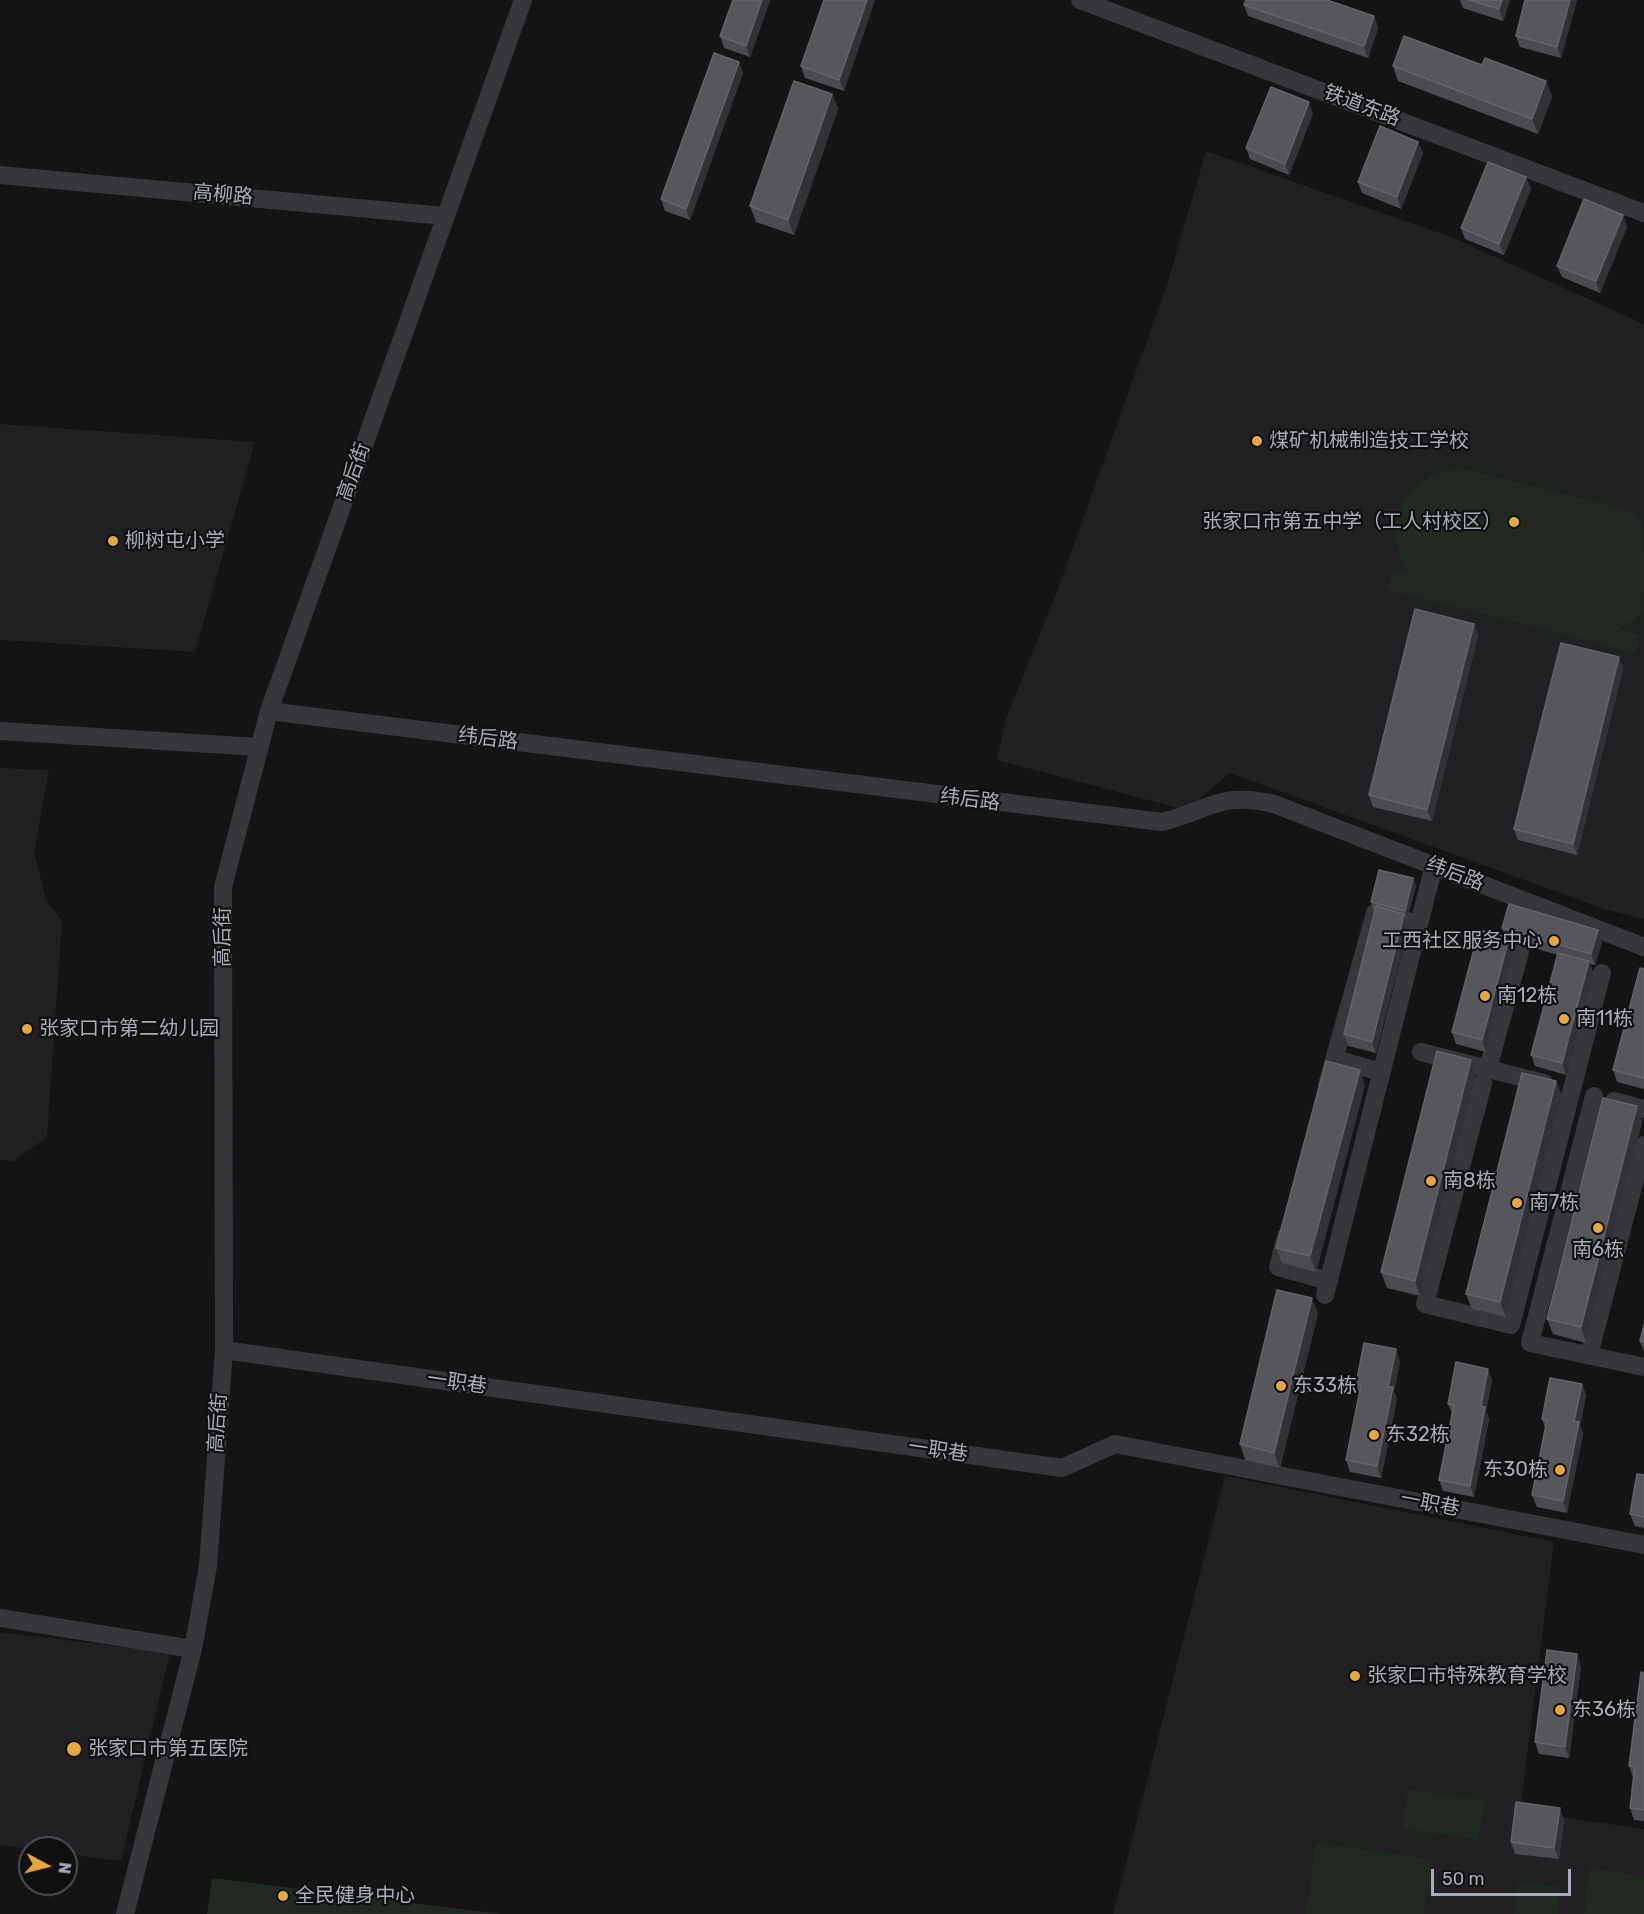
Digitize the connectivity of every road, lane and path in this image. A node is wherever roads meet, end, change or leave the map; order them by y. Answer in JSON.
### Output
{"nodes":[{"id":1,"x":523,"y":0,"type":"edge"},
{"id":2,"x":1080,"y":0,"type":"edge"},
{"id":3,"x":0,"y":175,"type":"edge"},
{"id":4,"x":1644,"y":213,"type":"edge"},
{"id":5,"x":445,"y":216,"type":"junction"},
{"id":6,"x":269,"y":711,"type":"junction"},
{"id":7,"x":0,"y":731,"type":"edge"},
{"id":8,"x":258,"y":747,"type":"junction"},
{"id":9,"x":1434,"y":866,"type":"junction"},
{"id":10,"x":1419,"y":924,"type":"junction"},
{"id":11,"x":1644,"y":947,"type":"edge"},
{"id":12,"x":1520,"y":952,"type":"dead end"},
{"id":13,"x":1602,"y":974,"type":"dead end"},
{"id":14,"x":1421,"y":1052,"type":"dead end"},
{"id":15,"x":1335,"y":1059,"type":"junction"},
{"id":16,"x":1381,"y":1072,"type":"junction"},
{"id":17,"x":1486,"y":1075,"type":"junction"},
{"id":18,"x":1571,"y":1090,"type":"junction"},
{"id":19,"x":1594,"y":1096,"type":"junction"},
{"id":20,"x":1322,"y":1105,"type":"edge"},
{"id":21,"x":1644,"y":1109,"type":"edge"},
{"id":22,"x":1644,"y":1145,"type":"edge"},
{"id":23,"x":1290,"y":1221,"type":"edge"},
{"id":24,"x":224,"y":1350,"type":"junction"},
{"id":25,"x":1589,"y":1355,"type":"junction"},
{"id":26,"x":1644,"y":1367,"type":"edge"},
{"id":27,"x":1644,"y":1545,"type":"edge"},
{"id":28,"x":0,"y":1618,"type":"edge"},
{"id":29,"x":193,"y":1649,"type":"junction"},
{"id":30,"x":125,"y":1914,"type":"edge"}],
"edges":[{"from":1,"to":5,"type":"street","name":"高后街"},
{"from":2,"to":4,"type":"street","name":"铁道东路"},
{"from":3,"to":5,"type":"street","name":"高柳路"},
{"from":5,"to":6,"type":"street","name":"高后街"},
{"from":6,"to":8,"type":"street","name":"高后街"},
{"from":6,"to":9,"type":"street","name":"纬后路"},
{"from":7,"to":8,"type":"street"},
{"from":8,"to":24,"type":"street","name":"高后街"},
{"from":9,"to":10,"type":"street"},
{"from":9,"to":11,"type":"street","name":"纬后路"},
{"from":10,"to":15,"type":"street"},
{"from":10,"to":16,"type":"street"},
{"from":12,"to":17,"type":"street"},
{"from":13,"to":18,"type":"street"},
{"from":14,"to":17,"type":"street"},
{"from":15,"to":16,"type":"street"},
{"from":15,"to":20,"type":"street"},
{"from":16,"to":23,"type":"street"},
{"from":17,"to":18,"type":"street"},
{"from":17,"to":18,"type":"street"},
{"from":18,"to":19,"type":"street"},
{"from":19,"to":21,"type":"street"},
{"from":19,"to":25,"type":"street"},
{"from":22,"to":25,"type":"street"},
{"from":24,"to":27,"type":"street","name":"一职巷"},
{"from":24,"to":29,"type":"street","name":"高后街"},
{"from":25,"to":26,"type":"street"},
{"from":28,"to":29,"type":"street"},
{"from":29,"to":30,"type":"street","name":"高后街"}]}
